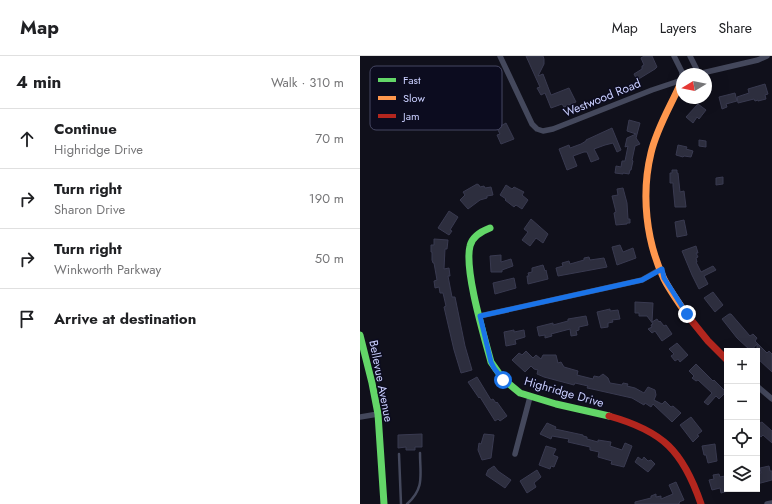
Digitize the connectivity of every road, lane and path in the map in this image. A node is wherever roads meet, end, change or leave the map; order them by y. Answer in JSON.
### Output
{"nodes":[{"id":1,"x":500,"y":56,"type":"edge"},
{"id":2,"x":674,"y":56,"type":"edge"},
{"id":3,"x":690,"y":56,"type":"edge"},
{"id":4,"x":767,"y":56,"type":"edge"},
{"id":5,"x":680,"y":68,"type":"edge"},
{"id":6,"x":695,"y":68,"type":"edge"},
{"id":7,"x":712,"y":71,"type":"edge"},
{"id":8,"x":676,"y":82,"type":"edge"},
{"id":9,"x":676,"y":93,"type":"edge"},
{"id":10,"x":490,"y":228,"type":"dead end"},
{"id":11,"x":662,"y":269,"type":"junction"},
{"id":12,"x":480,"y":316,"type":"junction"},
{"id":13,"x":360,"y":335,"type":"edge"},
{"id":14,"x":724,"y":357,"type":"edge"},
{"id":15,"x":760,"y":389,"type":"edge"},
{"id":16,"x":530,"y":397,"type":"junction"},
{"id":17,"x":772,"y":399,"type":"edge"},
{"id":18,"x":378,"y":414,"type":"junction"},
{"id":19,"x":360,"y":417,"type":"edge"},
{"id":20,"x":420,"y":453,"type":"dead end"},
{"id":21,"x":399,"y":454,"type":"dead end"},
{"id":22,"x":515,"y":454,"type":"dead end"},
{"id":23,"x":772,"y":503,"type":"edge"},
{"id":24,"x":384,"y":504,"type":"edge"},
{"id":25,"x":401,"y":504,"type":"edge"},
{"id":26,"x":407,"y":504,"type":"edge"},
{"id":27,"x":701,"y":504,"type":"edge"},
{"id":28,"x":767,"y":504,"type":"edge"}],
"edges":[{"from":1,"to":8,"type":"street","name":"Westwood Road"},
{"from":2,"to":5,"type":"street"},
{"from":3,"to":6,"type":"street"},
{"from":4,"to":7,"type":"street"},
{"from":9,"to":11,"type":"street"},
{"from":10,"to":12,"type":"street","name":"Highridge Drive"},
{"from":11,"to":12,"type":"street"},
{"from":11,"to":14,"type":"street"},
{"from":12,"to":16,"type":"street","name":"Highridge Drive"},
{"from":13,"to":18,"type":"street","name":"Bellevue Avenue"},
{"from":15,"to":17,"type":"street"},
{"from":16,"to":22,"type":"street"},
{"from":16,"to":27,"type":"street","name":"Highridge Drive"},
{"from":18,"to":19,"type":"street"},
{"from":18,"to":24,"type":"street","name":"Bellevue Avenue"},
{"from":20,"to":26,"type":"lane"},
{"from":21,"to":25,"type":"lane"},
{"from":23,"to":28,"type":"street"}]}
